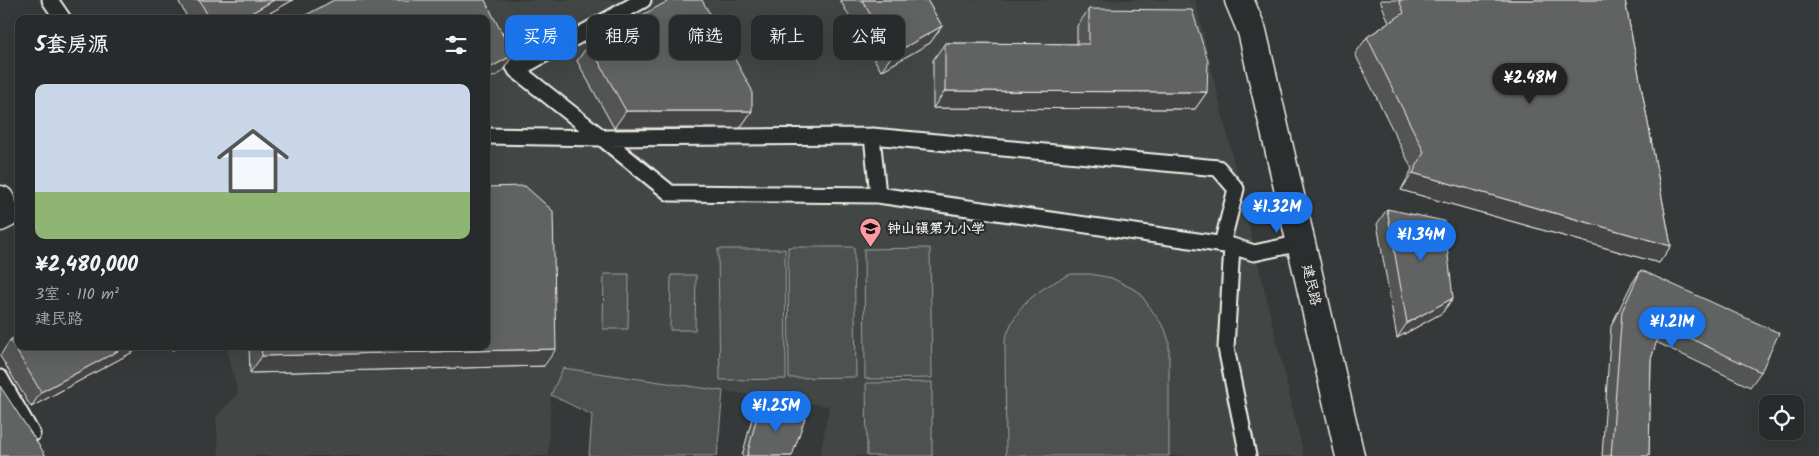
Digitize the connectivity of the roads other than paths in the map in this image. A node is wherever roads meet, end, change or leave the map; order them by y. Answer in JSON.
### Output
{"nodes":[{"id":1,"x":50,"y":0,"type":"edge"},
{"id":2,"x":643,"y":0,"type":"edge"},
{"id":3,"x":1239,"y":0,"type":"edge"},
{"id":4,"x":60,"y":15,"type":"edge"},
{"id":5,"x":493,"y":28,"type":"edge"},
{"id":6,"x":516,"y":70,"type":"junction"},
{"id":7,"x":490,"y":136,"type":"edge"},
{"id":8,"x":872,"y":136,"type":"junction"},
{"id":9,"x":602,"y":138,"type":"junction"},
{"id":10,"x":878,"y":195,"type":"junction"},
{"id":11,"x":0,"y":200,"type":"edge"},
{"id":12,"x":0,"y":217,"type":"edge"},
{"id":13,"x":1301,"y":243,"type":"junction"},
{"id":14,"x":1227,"y":245,"type":"junction"},
{"id":15,"x":0,"y":378,"type":"edge"},
{"id":16,"x":32,"y":434,"type":"edge"},
{"id":17,"x":1248,"y":456,"type":"edge"},
{"id":18,"x":1350,"y":456,"type":"edge"}],
"edges":[{"from":1,"to":4,"type":"lane"},
{"from":2,"to":6,"type":"lane"},
{"from":3,"to":13,"type":"street","name":"建民路"},
{"from":5,"to":6,"type":"lane"},
{"from":6,"to":9,"type":"lane"},
{"from":7,"to":9,"type":"lane"},
{"from":8,"to":9,"type":"lane"},
{"from":8,"to":10,"type":"lane"},
{"from":8,"to":14,"type":"lane"},
{"from":9,"to":10,"type":"lane"},
{"from":10,"to":14,"type":"lane"},
{"from":11,"to":12,"type":"street"},
{"from":13,"to":14,"type":"lane"},
{"from":13,"to":18,"type":"street","name":"建民路"},
{"from":14,"to":17,"type":"lane"},
{"from":15,"to":16,"type":"lane"}]}
